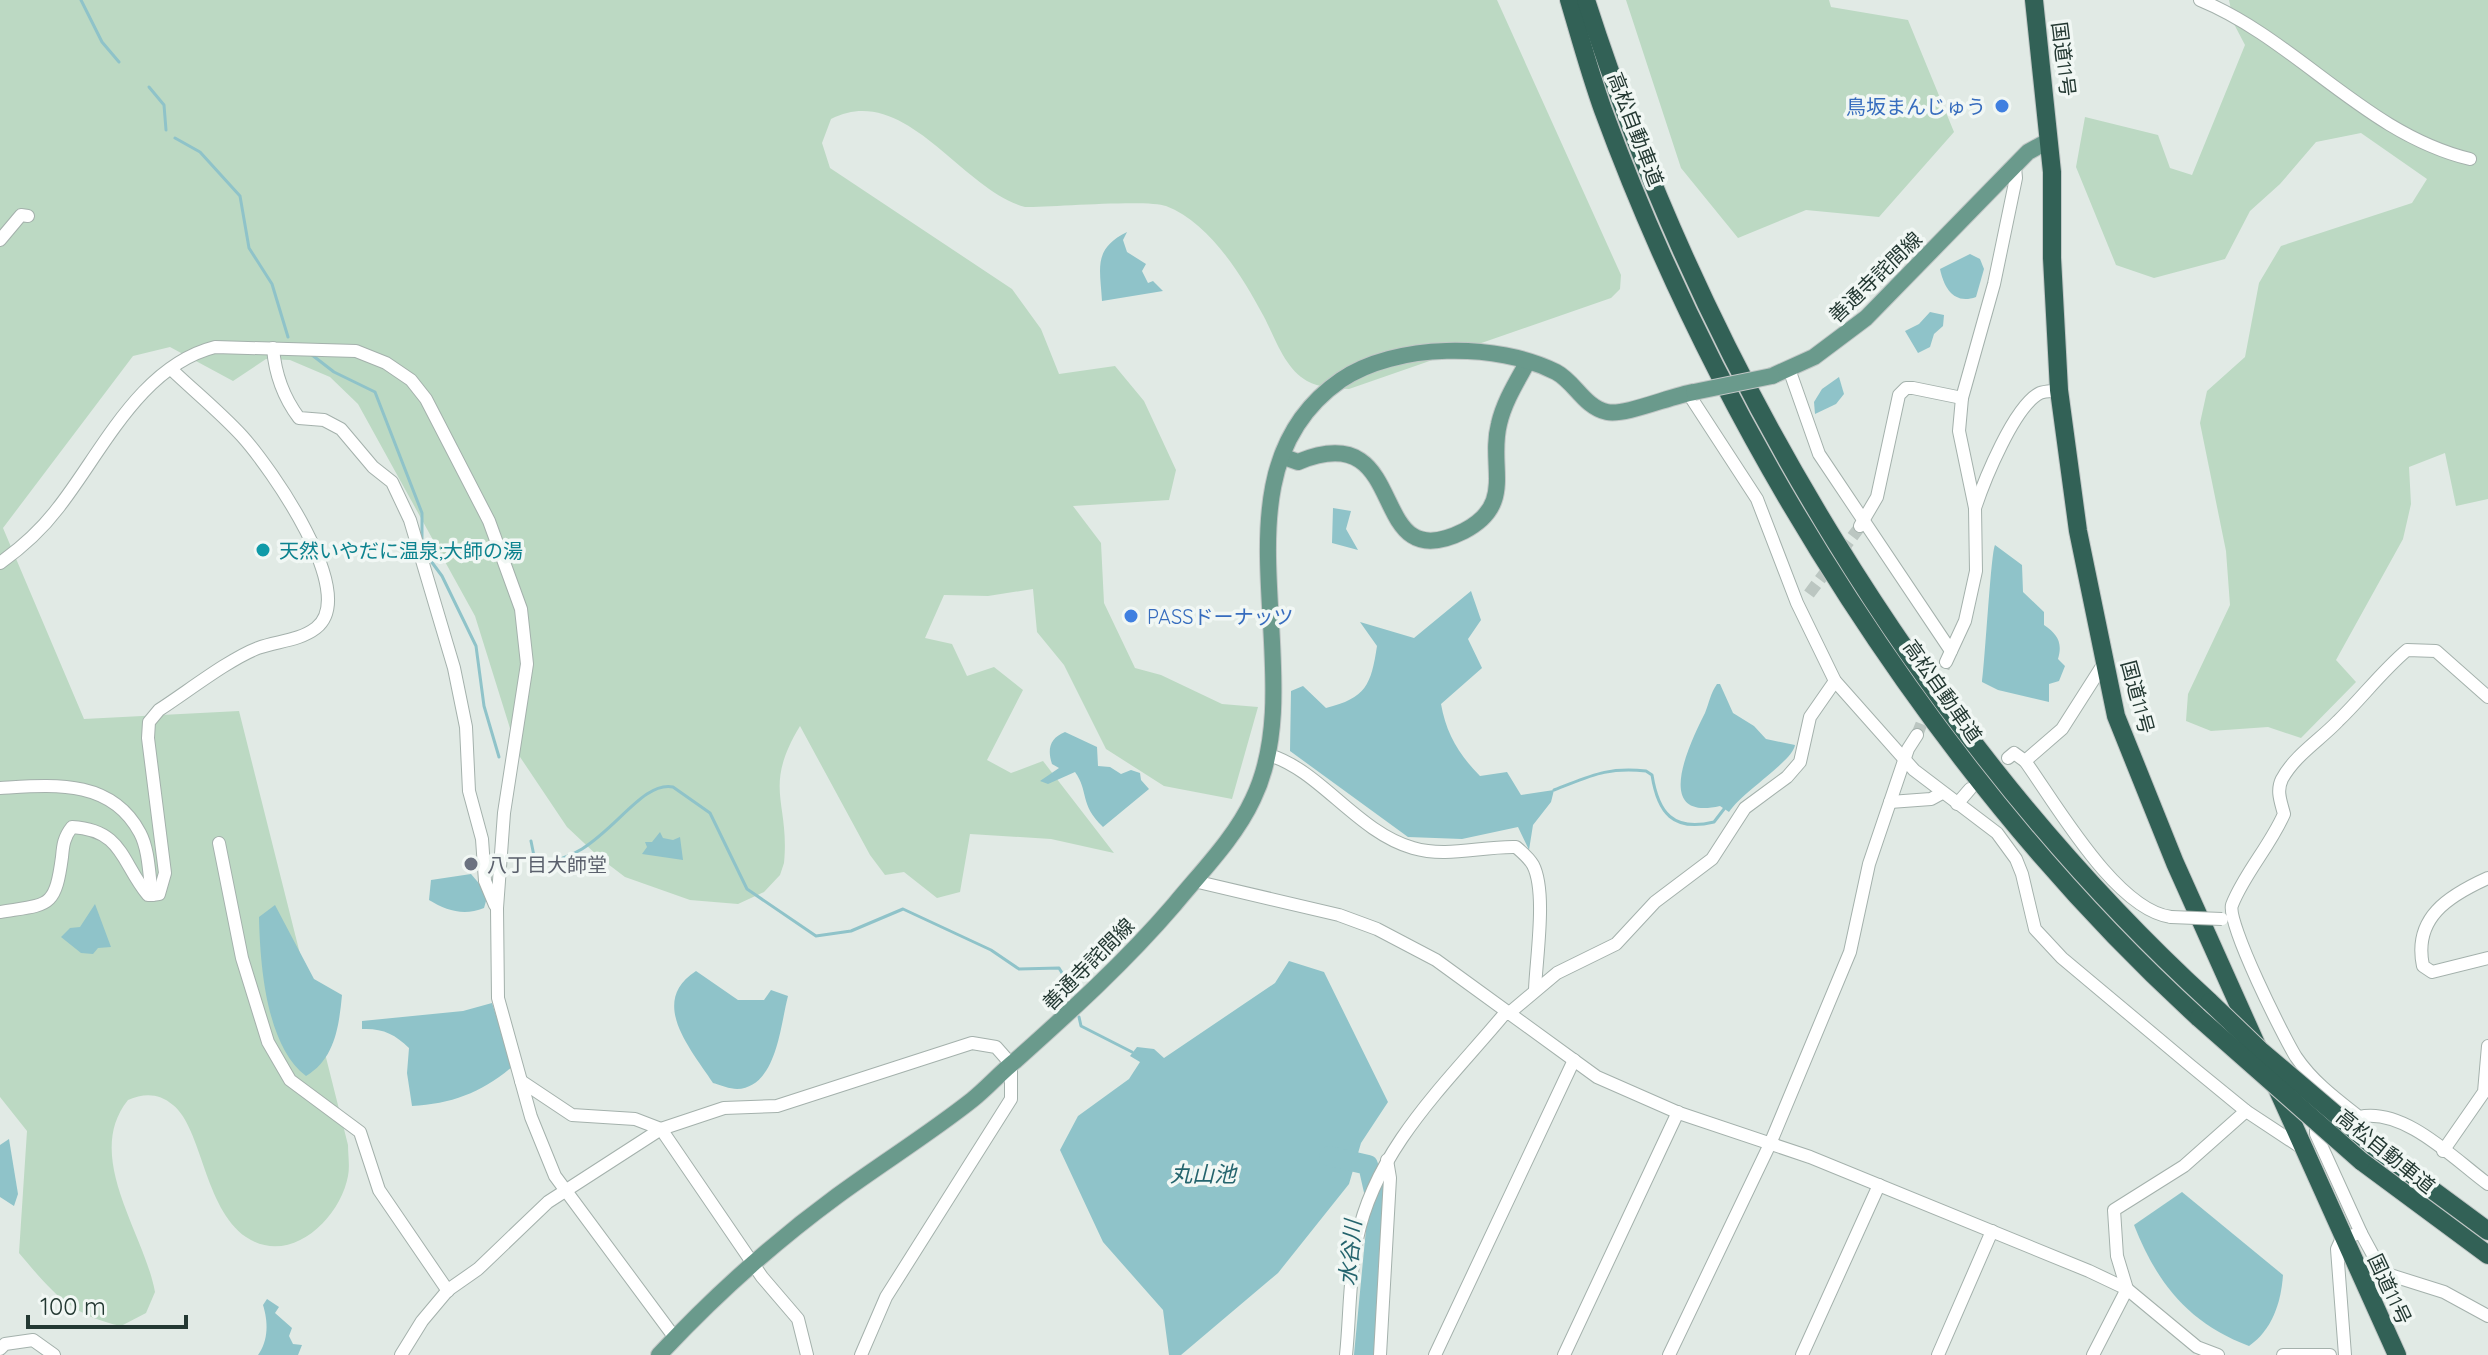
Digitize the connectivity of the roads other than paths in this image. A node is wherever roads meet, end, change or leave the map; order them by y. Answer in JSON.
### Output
{"nodes":[{"id":1,"x":1569,"y":0,"type":"edge"},
{"id":2,"x":1586,"y":0,"type":"edge"},
{"id":3,"x":2034,"y":0,"type":"edge"},
{"id":4,"x":2200,"y":0,"type":"edge"},
{"id":5,"x":2048,"y":141,"type":"junction"},
{"id":6,"x":2470,"y":159,"type":"dead end"},
{"id":7,"x":2015,"y":167,"type":"junction"},
{"id":8,"x":28,"y":216,"type":"dead end"},
{"id":9,"x":0,"y":240,"type":"edge"},
{"id":10,"x":273,"y":348,"type":"junction"},
{"id":11,"x":1527,"y":363,"type":"junction"},
{"id":12,"x":171,"y":369,"type":"junction"},
{"id":13,"x":1789,"y":369,"type":"junction"},
{"id":14,"x":2059,"y":390,"type":"junction"},
{"id":15,"x":1691,"y":393,"type":"junction"},
{"id":16,"x":1962,"y":398,"type":"junction"},
{"id":17,"x":1284,"y":457,"type":"junction"},
{"id":18,"x":1975,"y":508,"type":"junction"},
{"id":19,"x":1861,"y":524,"type":"junction"},
{"id":20,"x":0,"y":563,"type":"edge"},
{"id":21,"x":1809,"y":594,"type":"tunnel mouth"},
{"id":22,"x":1797,"y":603,"type":"junction"},
{"id":23,"x":2106,"y":660,"type":"junction"},
{"id":24,"x":1835,"y":681,"type":"junction"},
{"id":25,"x":2488,"y":697,"type":"edge"},
{"id":26,"x":1917,"y":735,"type":"tunnel mouth"},
{"id":27,"x":1269,"y":755,"type":"junction"},
{"id":28,"x":2008,"y":758,"type":"dead end"},
{"id":29,"x":1904,"y":760,"type":"junction"},
{"id":30,"x":2025,"y":761,"type":"junction"},
{"id":31,"x":0,"y":788,"type":"edge"},
{"id":32,"x":1970,"y":789,"type":"dead end"},
{"id":33,"x":1942,"y":793,"type":"junction"},
{"id":34,"x":1890,"y":802,"type":"junction"},
{"id":35,"x":1957,"y":804,"type":"junction"},
{"id":36,"x":219,"y":843,"type":"dead end"},
{"id":37,"x":2488,"y":878,"type":"edge"},
{"id":38,"x":1194,"y":881,"type":"junction"},
{"id":39,"x":152,"y":895,"type":"junction"},
{"id":40,"x":497,"y":908,"type":"junction"},
{"id":41,"x":0,"y":912,"type":"edge"},
{"id":42,"x":2226,"y":919,"type":"junction"},
{"id":43,"x":2488,"y":958,"type":"edge"},
{"id":44,"x":1535,"y":990,"type":"junction"},
{"id":45,"x":2205,"y":1010,"type":"junction"},
{"id":46,"x":1507,"y":1013,"type":"junction"},
{"id":47,"x":2488,"y":1046,"type":"edge"},
{"id":48,"x":1574,"y":1060,"type":"junction"},
{"id":49,"x":1011,"y":1064,"type":"junction"},
{"id":50,"x":521,"y":1081,"type":"junction"},
{"id":51,"x":2322,"y":1087,"type":"junction"},
{"id":52,"x":2246,"y":1111,"type":"junction"},
{"id":53,"x":1678,"y":1112,"type":"junction"},
{"id":54,"x":661,"y":1129,"type":"junction"},
{"id":55,"x":1770,"y":1144,"type":"junction"},
{"id":56,"x":2304,"y":1150,"type":"junction"},
{"id":57,"x":2443,"y":1151,"type":"junction"},
{"id":58,"x":2367,"y":1153,"type":"junction"},
{"id":59,"x":1387,"y":1160,"type":"junction"},
{"id":60,"x":2488,"y":1184,"type":"edge"},
{"id":61,"x":1879,"y":1185,"type":"junction"},
{"id":62,"x":565,"y":1193,"type":"junction"},
{"id":63,"x":1992,"y":1231,"type":"junction"},
{"id":64,"x":2488,"y":1231,"type":"edge"},
{"id":65,"x":2361,"y":1233,"type":"junction"},
{"id":66,"x":2342,"y":1238,"type":"junction"},
{"id":67,"x":2488,"y":1255,"type":"edge"},
{"id":68,"x":754,"y":1262,"type":"junction"},
{"id":69,"x":2127,"y":1289,"type":"junction"},
{"id":70,"x":448,"y":1291,"type":"junction"},
{"id":71,"x":2488,"y":1316,"type":"edge"},
{"id":72,"x":675,"y":1338,"type":"junction"},
{"id":73,"x":0,"y":1349,"type":"edge"},
{"id":74,"x":2198,"y":1351,"type":"edge"},
{"id":75,"x":54,"y":1355,"type":"edge"},
{"id":76,"x":401,"y":1355,"type":"edge"},
{"id":77,"x":659,"y":1355,"type":"edge"},
{"id":78,"x":807,"y":1355,"type":"edge"},
{"id":79,"x":861,"y":1355,"type":"edge"},
{"id":80,"x":1346,"y":1355,"type":"edge"},
{"id":81,"x":1380,"y":1355,"type":"edge"},
{"id":82,"x":1435,"y":1355,"type":"edge"},
{"id":83,"x":1564,"y":1355,"type":"edge"},
{"id":84,"x":1669,"y":1355,"type":"edge"},
{"id":85,"x":1802,"y":1355,"type":"edge"},
{"id":86,"x":1938,"y":1355,"type":"edge"},
{"id":87,"x":2093,"y":1355,"type":"edge"},
{"id":88,"x":2218,"y":1355,"type":"edge"},
{"id":89,"x":2283,"y":1355,"type":"edge"},
{"id":90,"x":2330,"y":1355,"type":"edge"},
{"id":91,"x":2345,"y":1355,"type":"edge"},
{"id":92,"x":2397,"y":1355,"type":"edge"}],
"edges":[{"from":1,"to":45,"type":"highway","name":"高松自動車道"},
{"from":2,"to":45,"type":"highway","name":"高松自動車道"},
{"from":3,"to":5,"type":"highway","name":"国道11号"},
{"from":4,"to":6,"type":"street"},
{"from":5,"to":7,"type":"main road","name":"善通寺詫間線"},
{"from":5,"to":14,"type":"highway","name":"国道11号"},
{"from":7,"to":13,"type":"main road","name":"善通寺詫間線"},
{"from":7,"to":16,"type":"street"},
{"from":8,"to":9,"type":"street"},
{"from":10,"to":12,"type":"street"},
{"from":10,"to":40,"type":"street"},
{"from":10,"to":40,"type":"street"},
{"from":11,"to":15,"type":"main road","name":"善通寺詫間線"},
{"from":11,"to":17,"type":"main road","name":"善通寺詫間線"},
{"from":11,"to":17,"type":"main road"},
{"from":12,"to":20,"type":"street"},
{"from":12,"to":39,"type":"street"},
{"from":13,"to":15,"type":"main road","name":"善通寺詫間線","bridge":true},
{"from":13,"to":19,"type":"street"},
{"from":14,"to":18,"type":"street"},
{"from":14,"to":23,"type":"highway","name":"国道11号"},
{"from":15,"to":22,"type":"street"},
{"from":16,"to":18,"type":"street"},
{"from":16,"to":19,"type":"street"},
{"from":17,"to":27,"type":"main road","name":"善通寺詫間線"},
{"from":18,"to":19,"type":"street"},
{"from":21,"to":22,"type":"street"},
{"from":22,"to":24,"type":"street"},
{"from":23,"to":30,"type":"street"},
{"from":23,"to":56,"type":"highway","name":"国道11号"},
{"from":24,"to":29,"type":"street"},
{"from":24,"to":44,"type":"street"},
{"from":25,"to":42,"type":"street"},
{"from":26,"to":29,"type":"street"},
{"from":27,"to":38,"type":"main road","name":"善通寺詫間線"},
{"from":27,"to":44,"type":"street"},
{"from":28,"to":30,"type":"street"},
{"from":29,"to":33,"type":"street"},
{"from":29,"to":34,"type":"street"},
{"from":30,"to":42,"type":"street","bridge":true},
{"from":31,"to":39,"type":"street"},
{"from":32,"to":35,"type":"street"},
{"from":33,"to":34,"type":"street"},
{"from":33,"to":35,"type":"street"},
{"from":34,"to":55,"type":"street"},
{"from":35,"to":52,"type":"street"},
{"from":36,"to":70,"type":"street"},
{"from":37,"to":43,"type":"street"},
{"from":38,"to":46,"type":"street"},
{"from":38,"to":49,"type":"main road","name":"善通寺詫間線"},
{"from":39,"to":41,"type":"street"},
{"from":40,"to":50,"type":"street"},
{"from":42,"to":51,"type":"street"},
{"from":44,"to":46,"type":"street"},
{"from":45,"to":58,"type":"highway","name":"高松自動車道","bridge":true},
{"from":46,"to":48,"type":"street"},
{"from":46,"to":59,"type":"street"},
{"from":47,"to":57,"type":"street"},
{"from":48,"to":53,"type":"street"},
{"from":48,"to":82,"type":"street"},
{"from":49,"to":54,"type":"street"},
{"from":49,"to":68,"type":"main road","name":"善通寺詫間線"},
{"from":49,"to":79,"type":"street"},
{"from":50,"to":54,"type":"street"},
{"from":50,"to":62,"type":"street"},
{"from":51,"to":57,"type":"street"},
{"from":51,"to":65,"type":"street"},
{"from":52,"to":56,"type":"street"},
{"from":52,"to":69,"type":"street"},
{"from":53,"to":55,"type":"street"},
{"from":53,"to":83,"type":"street"},
{"from":54,"to":62,"type":"street"},
{"from":54,"to":68,"type":"street"},
{"from":55,"to":61,"type":"street"},
{"from":55,"to":84,"type":"street"},
{"from":56,"to":66,"type":"highway","name":"国道11号"},
{"from":57,"to":60,"type":"street"},
{"from":58,"to":64,"type":"highway","name":"高松自動車道"},
{"from":58,"to":67,"type":"highway","name":"高松自動車道"},
{"from":59,"to":80,"type":"street"},
{"from":59,"to":81,"type":"street"},
{"from":61,"to":63,"type":"street"},
{"from":61,"to":85,"type":"street"},
{"from":62,"to":70,"type":"street"},
{"from":62,"to":72,"type":"street"},
{"from":63,"to":69,"type":"street"},
{"from":63,"to":86,"type":"street"},
{"from":65,"to":66,"type":"street"},
{"from":65,"to":71,"type":"street"},
{"from":66,"to":91,"type":"street"},
{"from":66,"to":92,"type":"highway","name":"国道11号"},
{"from":68,"to":72,"type":"main road","name":"善通寺詫間線"},
{"from":68,"to":78,"type":"street"},
{"from":69,"to":74,"type":"street"},
{"from":69,"to":87,"type":"street"},
{"from":70,"to":76,"type":"street"},
{"from":72,"to":77,"type":"main road","name":"善通寺詫間線"},
{"from":73,"to":75,"type":"street"},
{"from":74,"to":88,"type":"street"},
{"from":89,"to":90,"type":"street"}]}
